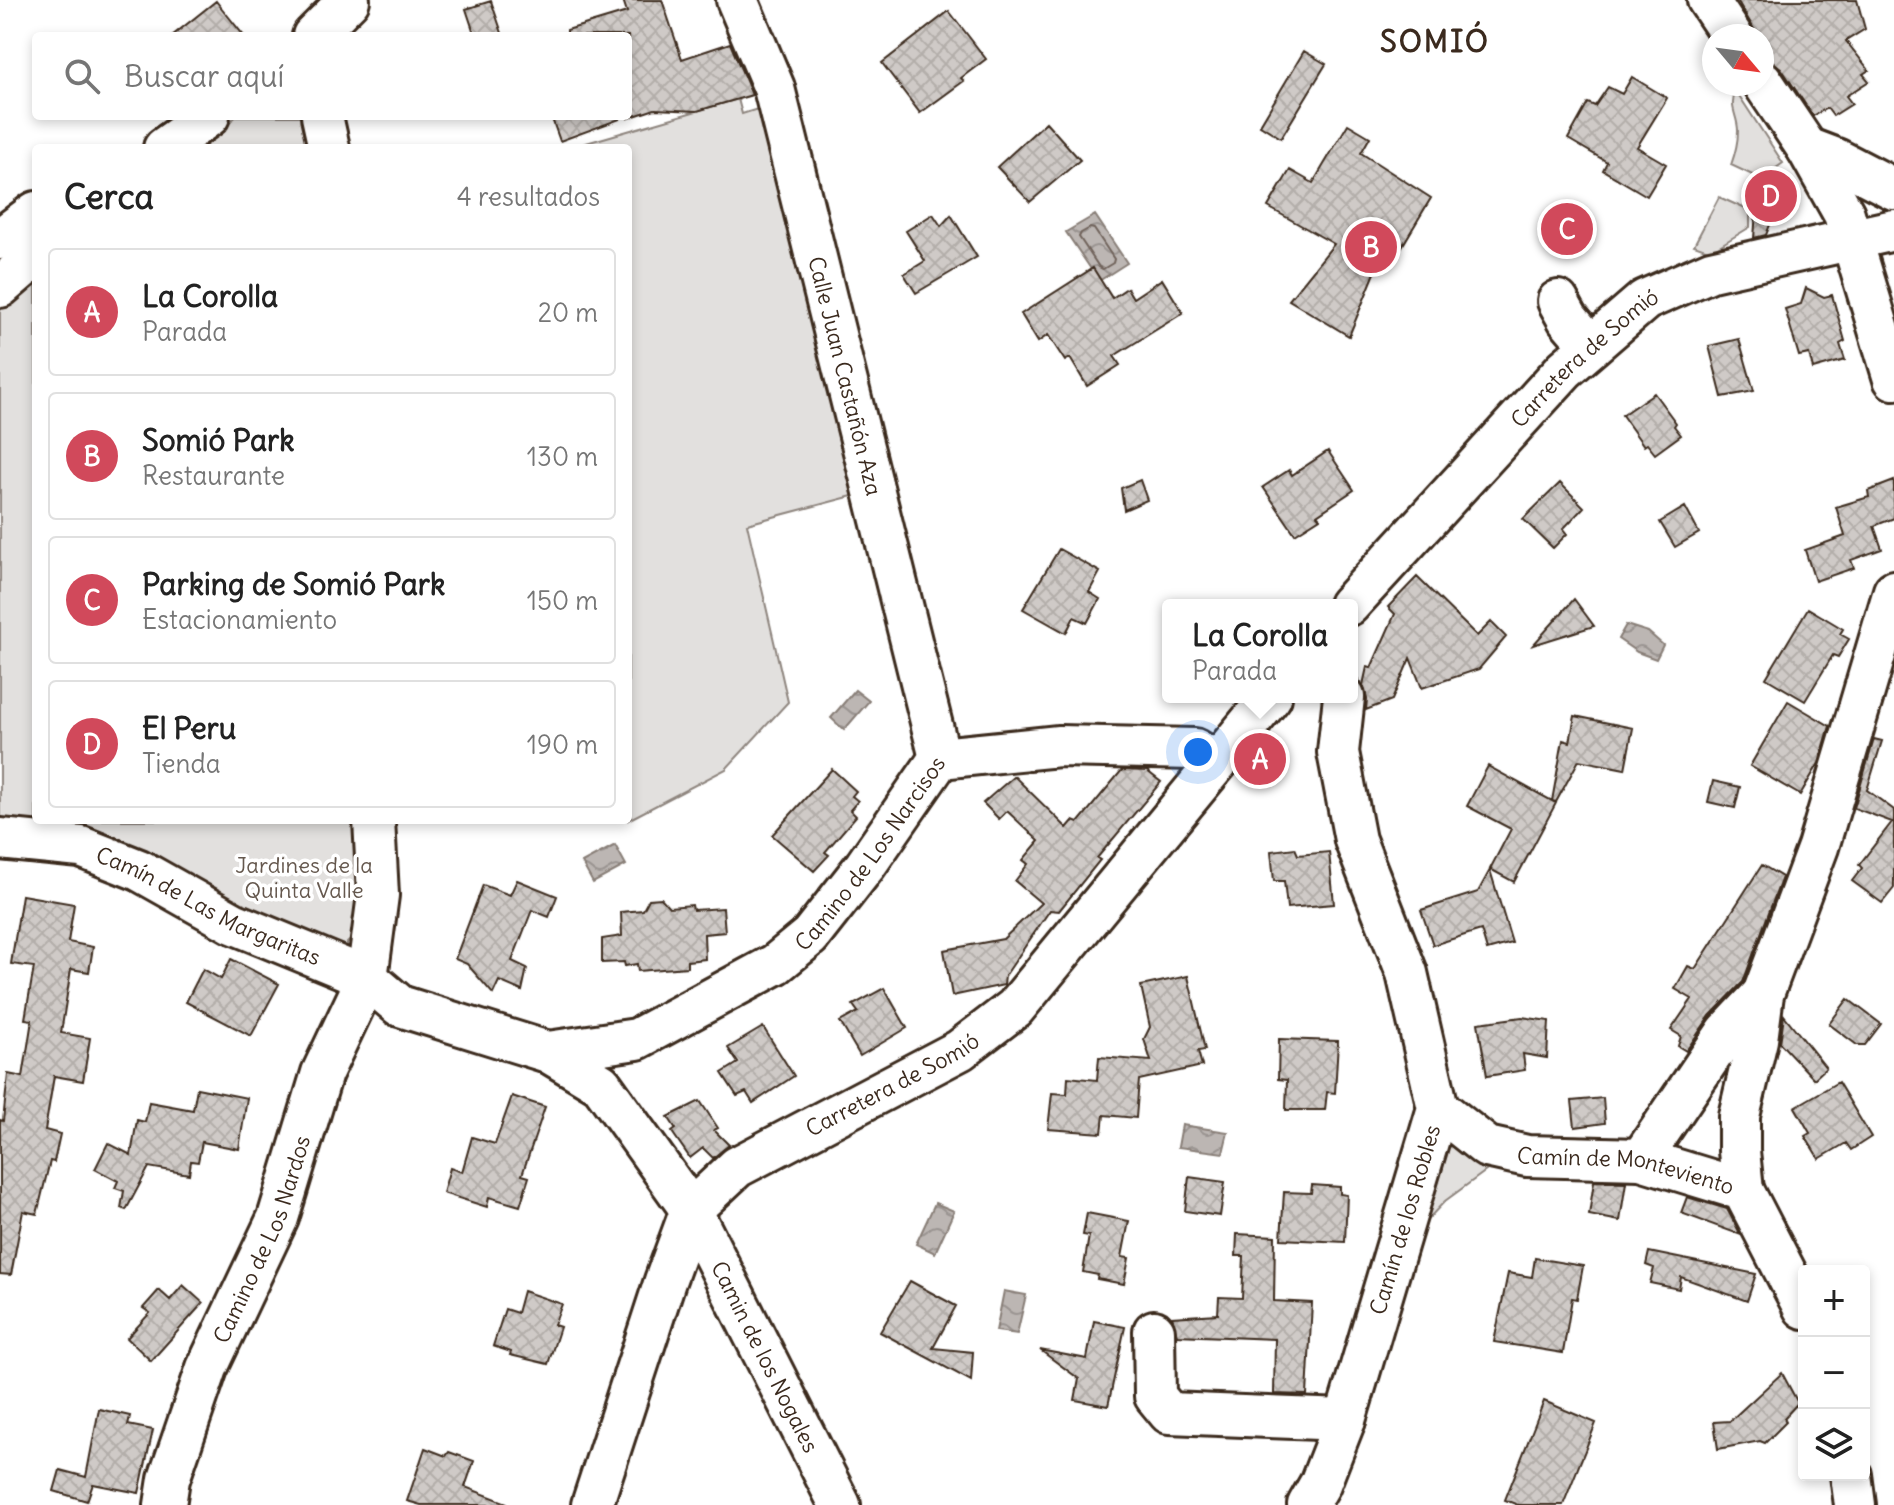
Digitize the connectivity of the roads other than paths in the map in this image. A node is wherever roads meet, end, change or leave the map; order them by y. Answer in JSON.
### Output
{"nodes":[{"id":1,"x":349,"y":0,"type":"edge"},
{"id":2,"x":737,"y":0,"type":"edge"},
{"id":3,"x":1708,"y":0,"type":"edge"},
{"id":4,"x":1724,"y":24,"type":"edge"},
{"id":5,"x":317,"y":32,"type":"edge"},
{"id":6,"x":1772,"y":96,"type":"edge"},
{"id":7,"x":203,"y":120,"type":"edge"},
{"id":8,"x":323,"y":120,"type":"edge"},
{"id":9,"x":170,"y":144,"type":"edge"},
{"id":10,"x":328,"y":144,"type":"edge"},
{"id":11,"x":1807,"y":148,"type":"junction"},
{"id":12,"x":1894,"y":189,"type":"edge"},
{"id":13,"x":32,"y":215,"type":"edge"},
{"id":14,"x":1894,"y":230,"type":"edge"},
{"id":15,"x":0,"y":239,"type":"edge"},
{"id":16,"x":1853,"y":239,"type":"junction"},
{"id":17,"x":32,"y":259,"type":"edge"},
{"id":18,"x":0,"y":287,"type":"edge"},
{"id":19,"x":1558,"y":301,"type":"dead end"},
{"id":20,"x":1591,"y":346,"type":"junction"},
{"id":21,"x":1894,"y":379,"type":"edge"},
{"id":22,"x":1894,"y":591,"type":"edge"},
{"id":23,"x":1354,"y":599,"type":"edge"},
{"id":24,"x":1266,"y":703,"type":"edge"},
{"id":25,"x":1343,"y":703,"type":"edge"},
{"id":26,"x":940,"y":758,"type":"junction"},
{"id":27,"x":1216,"y":762,"type":"junction"},
{"id":28,"x":374,"y":824,"type":"edge"},
{"id":29,"x":0,"y":839,"type":"edge"},
{"id":30,"x":367,"y":978,"type":"junction"},
{"id":31,"x":1763,"y":994,"type":"junction"},
{"id":32,"x":637,"y":1039,"type":"junction"},
{"id":33,"x":548,"y":1052,"type":"junction"},
{"id":34,"x":1438,"y":1108,"type":"junction"},
{"id":35,"x":634,"y":1127,"type":"junction"},
{"id":36,"x":1641,"y":1159,"type":"junction"},
{"id":37,"x":1743,"y":1190,"type":"junction"},
{"id":38,"x":691,"y":1210,"type":"junction"},
{"id":39,"x":1798,"y":1296,"type":"edge"},
{"id":40,"x":1154,"y":1331,"type":"dead end"},
{"id":41,"x":1345,"y":1420,"type":"junction"},
{"id":42,"x":1852,"y":1481,"type":"edge"},
{"id":43,"x":1322,"y":1498,"type":"edge"},
{"id":44,"x":165,"y":1505,"type":"edge"},
{"id":45,"x":592,"y":1505,"type":"edge"},
{"id":46,"x":840,"y":1505,"type":"edge"},
{"id":47,"x":1855,"y":1505,"type":"edge"}],
"edges":[{"from":1,"to":5,"type":"street"},
{"from":2,"to":26,"type":"street","name":"Calle Juan Castañón Aza"},
{"from":3,"to":4,"type":"street"},
{"from":6,"to":11,"type":"street"},
{"from":7,"to":9,"type":"street"},
{"from":8,"to":10,"type":"street"},
{"from":11,"to":12,"type":"street"},
{"from":11,"to":16,"type":"street"},
{"from":13,"to":15,"type":"street"},
{"from":14,"to":16,"type":"street","name":"Carretera de Somió"},
{"from":16,"to":20,"type":"street","name":"Carretera de Somió"},
{"from":16,"to":21,"type":"street"},
{"from":17,"to":18,"type":"street"},
{"from":19,"to":20,"type":"street"},
{"from":20,"to":23,"type":"street","name":"Carretera de Somió"},
{"from":22,"to":31,"type":"street"},
{"from":24,"to":27,"type":"street","name":"Carretera de Somió"},
{"from":25,"to":34,"type":"street","name":"Camín de los Robles"},
{"from":26,"to":27,"type":"street","name":"Camino de Los Narcisos"},
{"from":26,"to":32,"type":"street","name":"Camino de Los Narcisos"},
{"from":27,"to":38,"type":"street","name":"Carretera de Somió"},
{"from":28,"to":30,"type":"street","name":"Camino de Los Nardos"},
{"from":29,"to":30,"type":"street","name":"Camín de Las Margaritas"},
{"from":30,"to":33,"type":"street","name":"Camín de Las Margaritas"},
{"from":30,"to":44,"type":"street","name":"Camino de Los Nardos"},
{"from":31,"to":36,"type":"street"},
{"from":31,"to":37,"type":"street"},
{"from":32,"to":33,"type":"street","name":"Camino de Los Narcisos"},
{"from":32,"to":35,"type":"street"},
{"from":33,"to":35,"type":"street","name":"Camin de los Nogales"},
{"from":34,"to":36,"type":"street","name":"Camín de Monteviento"},
{"from":34,"to":41,"type":"street","name":"Camín de los Robles"},
{"from":35,"to":38,"type":"street","name":"Camin de los Nogales"},
{"from":36,"to":37,"type":"street","name":"Camín de Monteviento"},
{"from":37,"to":39,"type":"street","name":"Camín de Monteviento"},
{"from":38,"to":45,"type":"street","name":"Carretera de Somió"},
{"from":38,"to":46,"type":"street","name":"Camin de los Nogales"},
{"from":40,"to":41,"type":"street"},
{"from":41,"to":43,"type":"street","name":"Camín de los Robles"},
{"from":42,"to":47,"type":"street"}]}
